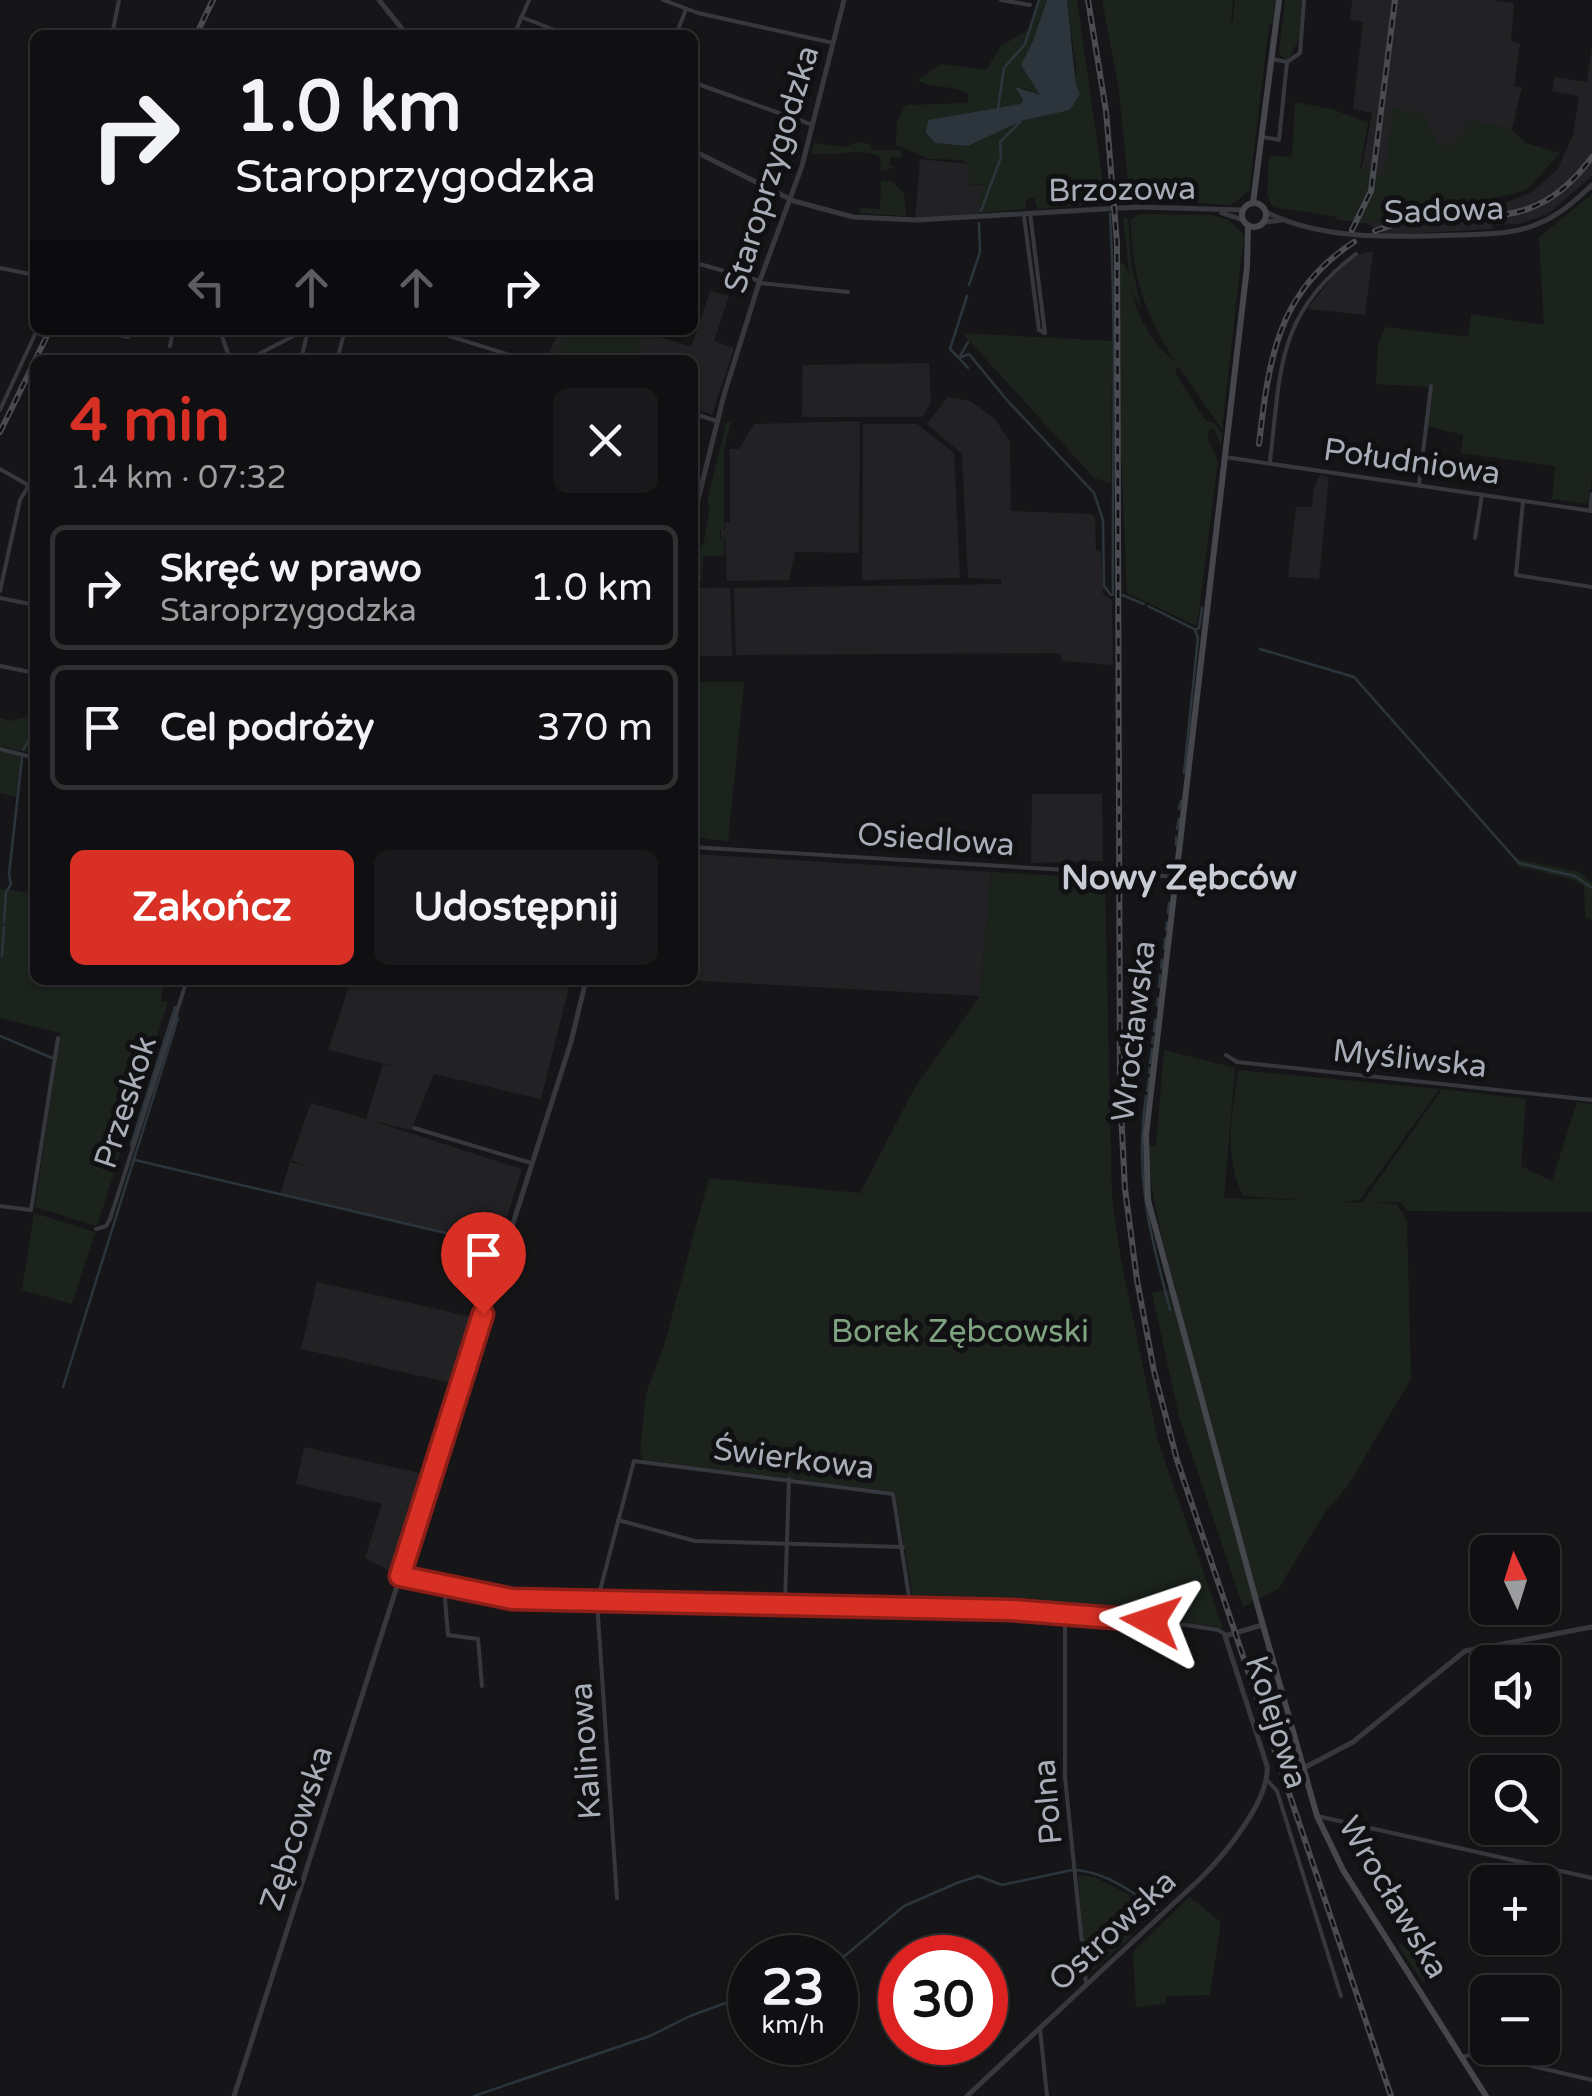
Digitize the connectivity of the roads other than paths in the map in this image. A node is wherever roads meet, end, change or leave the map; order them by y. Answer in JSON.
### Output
{"nodes":[{"id":1,"x":120,"y":0,"type":"edge"},
{"id":2,"x":379,"y":0,"type":"edge"},
{"id":3,"x":528,"y":0,"type":"edge"},
{"id":4,"x":663,"y":0,"type":"edge"},
{"id":5,"x":844,"y":0,"type":"edge"},
{"id":6,"x":1001,"y":0,"type":"edge"},
{"id":7,"x":1279,"y":0,"type":"edge"},
{"id":8,"x":1304,"y":0,"type":"edge"},
{"id":9,"x":1030,"y":5,"type":"dead end"},
{"id":10,"x":686,"y":9,"type":"junction"},
{"id":11,"x":521,"y":18,"type":"junction"},
{"id":12,"x":113,"y":30,"type":"edge"},
{"id":13,"x":403,"y":30,"type":"edge"},
{"id":14,"x":516,"y":30,"type":"edge"},
{"id":15,"x":554,"y":30,"type":"edge"},
{"id":16,"x":678,"y":30,"type":"edge"},
{"id":17,"x":833,"y":44,"type":"junction"},
{"id":18,"x":1272,"y":60,"type":"junction"},
{"id":19,"x":1287,"y":62,"type":"junction"},
{"id":20,"x":698,"y":84,"type":"edge"},
{"id":21,"x":812,"y":125,"type":"junction"},
{"id":22,"x":1263,"y":137,"type":"junction"},
{"id":23,"x":698,"y":153,"type":"edge"},
{"id":24,"x":1592,"y":185,"type":"edge"},
{"id":25,"x":790,"y":199,"type":"junction"},
{"id":26,"x":1256,"y":204,"type":"junction"},
{"id":27,"x":1243,"y":210,"type":"junction"},
{"id":28,"x":1214,"y":211,"type":"junction"},
{"id":29,"x":1266,"y":212,"type":"junction"},
{"id":30,"x":1027,"y":213,"type":"junction"},
{"id":31,"x":1285,"y":220,"type":"junction"},
{"id":32,"x":1265,"y":222,"type":"junction"},
{"id":33,"x":1245,"y":223,"type":"junction"},
{"id":34,"x":1257,"y":228,"type":"junction"},
{"id":35,"x":1249,"y":252,"type":"junction"},
{"id":36,"x":1356,"y":254,"type":"dead end"},
{"id":37,"x":698,"y":264,"type":"edge"},
{"id":38,"x":0,"y":268,"type":"edge"},
{"id":39,"x":30,"y":274,"type":"edge"},
{"id":40,"x":760,"y":282,"type":"junction"},
{"id":41,"x":848,"y":292,"type":"dead end"},
{"id":42,"x":35,"y":335,"type":"edge"},
{"id":43,"x":119,"y":335,"type":"dead end"},
{"id":44,"x":128,"y":335,"type":"edge"},
{"id":45,"x":172,"y":335,"type":"edge"},
{"id":46,"x":297,"y":335,"type":"edge"},
{"id":47,"x":446,"y":335,"type":"edge"},
{"id":48,"x":170,"y":346,"type":"dead end"},
{"id":49,"x":502,"y":352,"type":"junction"},
{"id":50,"x":258,"y":355,"type":"edge"},
{"id":51,"x":501,"y":355,"type":"edge"},
{"id":52,"x":511,"y":355,"type":"edge"},
{"id":53,"x":1431,"y":386,"type":"dead end"},
{"id":54,"x":0,"y":410,"type":"edge"},
{"id":55,"x":698,"y":415,"type":"edge"},
{"id":56,"x":717,"y":421,"type":"junction"},
{"id":57,"x":1227,"y":457,"type":"junction"},
{"id":58,"x":1267,"y":462,"type":"junction"},
{"id":59,"x":0,"y":468,"type":"edge"},
{"id":60,"x":30,"y":481,"type":"edge"},
{"id":61,"x":28,"y":484,"type":"junction"},
{"id":62,"x":1419,"y":485,"type":"junction"},
{"id":63,"x":698,"y":492,"type":"edge"},
{"id":64,"x":1592,"y":494,"type":"edge"},
{"id":65,"x":1482,"y":495,"type":"junction"},
{"id":66,"x":1523,"y":501,"type":"junction"},
{"id":67,"x":1591,"y":511,"type":"edge"},
{"id":68,"x":1475,"y":538,"type":"dead end"},
{"id":69,"x":1592,"y":588,"type":"edge"},
{"id":70,"x":0,"y":591,"type":"edge"},
{"id":71,"x":0,"y":598,"type":"edge"},
{"id":72,"x":30,"y":604,"type":"edge"},
{"id":73,"x":0,"y":666,"type":"edge"},
{"id":74,"x":30,"y":673,"type":"edge"},
{"id":75,"x":0,"y":749,"type":"edge"},
{"id":76,"x":30,"y":757,"type":"edge"},
{"id":77,"x":698,"y":847,"type":"edge"},
{"id":78,"x":1176,"y":877,"type":"junction"},
{"id":79,"x":185,"y":985,"type":"edge"},
{"id":80,"x":585,"y":985,"type":"edge"},
{"id":81,"x":58,"y":1038,"type":"dead end"},
{"id":82,"x":1226,"y":1055,"type":"dead end"},
{"id":83,"x":1592,"y":1100,"type":"edge"},
{"id":84,"x":414,"y":1128,"type":"dead end"},
{"id":85,"x":531,"y":1163,"type":"junction"},
{"id":86,"x":0,"y":1206,"type":"edge"},
{"id":87,"x":96,"y":1230,"type":"dead end"},
{"id":88,"x":634,"y":1461,"type":"joint"},
{"id":89,"x":789,"y":1480,"type":"junction"},
{"id":90,"x":618,"y":1520,"type":"junction"},
{"id":91,"x":788,"y":1542,"type":"junction"},
{"id":92,"x":904,"y":1547,"type":"junction"},
{"id":93,"x":400,"y":1575,"type":"junction"},
{"id":94,"x":444,"y":1586,"type":"junction"},
{"id":95,"x":785,"y":1601,"type":"dead end"},
{"id":96,"x":597,"y":1602,"type":"junction"},
{"id":97,"x":911,"y":1608,"type":"junction"},
{"id":98,"x":1065,"y":1614,"type":"junction"},
{"id":99,"x":1262,"y":1624,"type":"junction"},
{"id":100,"x":1592,"y":1626,"type":"edge"},
{"id":101,"x":1225,"y":1635,"type":"junction"},
{"id":102,"x":482,"y":1686,"type":"dead end"},
{"id":103,"x":1302,"y":1769,"type":"junction"},
{"id":104,"x":1268,"y":1781,"type":"junction"},
{"id":105,"x":1317,"y":1816,"type":"junction"},
{"id":106,"x":1592,"y":1878,"type":"edge"},
{"id":107,"x":617,"y":1898,"type":"dead end"},
{"id":108,"x":1086,"y":1985,"type":"junction"},
{"id":109,"x":1341,"y":1996,"type":"dead end"},
{"id":110,"x":1040,"y":2028,"type":"junction"},
{"id":111,"x":1462,"y":2058,"type":"junction"},
{"id":112,"x":1592,"y":2080,"type":"edge"},
{"id":113,"x":234,"y":2096,"type":"edge"},
{"id":114,"x":967,"y":2096,"type":"edge"},
{"id":115,"x":1047,"y":2096,"type":"edge"},
{"id":116,"x":1486,"y":2096,"type":"edge"}],
"edges":[{"from":1,"to":12,"type":"street"},
{"from":2,"to":13,"type":"street"},
{"from":3,"to":11,"type":"street"},
{"from":4,"to":10,"type":"street"},
{"from":5,"to":17,"type":"street","name":"Staroprzygodzka"},
{"from":6,"to":9,"type":"street"},
{"from":7,"to":18,"type":"main road"},
{"from":8,"to":19,"type":"street"},
{"from":10,"to":16,"type":"street"},
{"from":10,"to":17,"type":"street"},
{"from":11,"to":14,"type":"street"},
{"from":11,"to":15,"type":"street"},
{"from":17,"to":21,"type":"street","name":"Staroprzygodzka"},
{"from":18,"to":19,"type":"street"},
{"from":18,"to":22,"type":"main road"},
{"from":19,"to":22,"type":"street"},
{"from":20,"to":21,"type":"street"},
{"from":21,"to":25,"type":"street","name":"Staroprzygodzka"},
{"from":22,"to":26,"type":"main road"},
{"from":23,"to":25,"type":"street","name":"Brzozowa"},
{"from":24,"to":31,"type":"street","name":"Sadowa"},
{"from":25,"to":30,"type":"street","name":"Brzozowa"},
{"from":25,"to":40,"type":"street","name":"Staroprzygodzka"},
{"from":26,"to":27,"type":"main road"},
{"from":26,"to":29,"type":"main road"},
{"from":27,"to":28,"type":"street","name":"Brzozowa"},
{"from":27,"to":33,"type":"main road"},
{"from":28,"to":30,"type":"street","name":"Brzozowa"},
{"from":28,"to":33,"type":"street","name":"Brzozowa"},
{"from":29,"to":31,"type":"street","name":"Sadowa"},
{"from":29,"to":32,"type":"main road"},
{"from":30,"to":30,"type":"street","name":"Brzozowa"},
{"from":31,"to":32,"type":"street","name":"Sadowa"},
{"from":32,"to":34,"type":"main road"},
{"from":33,"to":34,"type":"main road"},
{"from":33,"to":35,"type":"main road","name":"Wrocławska"},
{"from":34,"to":35,"type":"main road","name":"Wrocławska"},
{"from":35,"to":57,"type":"main road","name":"Wrocławska"},
{"from":36,"to":58,"type":"street","name":"Sadowa"},
{"from":37,"to":40,"type":"street"},
{"from":38,"to":39,"type":"street"},
{"from":40,"to":41,"type":"street"},
{"from":40,"to":56,"type":"street","name":"Staroprzygodzka"},
{"from":42,"to":54,"type":"street"},
{"from":43,"to":44,"type":"street"},
{"from":45,"to":48,"type":"street"},
{"from":46,"to":50,"type":"street"},
{"from":47,"to":49,"type":"street"},
{"from":49,"to":51,"type":"street"},
{"from":49,"to":52,"type":"street"},
{"from":53,"to":62,"type":"street"},
{"from":55,"to":56,"type":"street"},
{"from":56,"to":63,"type":"street","name":"Staroprzygodzka"},
{"from":57,"to":58,"type":"street","name":"Południowa"},
{"from":57,"to":78,"type":"main road","name":"Wrocławska"},
{"from":58,"to":62,"type":"street","name":"Południowa"},
{"from":59,"to":61,"type":"street"},
{"from":60,"to":61,"type":"street"},
{"from":61,"to":70,"type":"street"},
{"from":62,"to":65,"type":"street","name":"Południowa"},
{"from":64,"to":67,"type":"street"},
{"from":65,"to":66,"type":"street","name":"Południowa"},
{"from":65,"to":68,"type":"street"},
{"from":66,"to":67,"type":"street","name":"Południowa"},
{"from":66,"to":69,"type":"street"},
{"from":71,"to":72,"type":"street"},
{"from":73,"to":74,"type":"street"},
{"from":75,"to":76,"type":"street"},
{"from":77,"to":78,"type":"street","name":"Osiedlowa","bridge":true},
{"from":78,"to":99,"type":"main road","name":"Wrocławska"},
{"from":79,"to":87,"type":"street","name":"Przeskok"},
{"from":80,"to":85,"type":"street"},
{"from":81,"to":86,"type":"street"},
{"from":82,"to":83,"type":"street","name":"Myśliwska"},
{"from":84,"to":85,"type":"street"},
{"from":85,"to":93,"type":"street"},
{"from":88,"to":89,"type":"street","name":"Świerkowa"},
{"from":88,"to":90,"type":"street","name":"Kalinowa"},
{"from":89,"to":91,"type":"street"},
{"from":89,"to":92,"type":"street","name":"Świerkowa"},
{"from":90,"to":91,"type":"street"},
{"from":90,"to":96,"type":"street","name":"Kalinowa"},
{"from":91,"to":92,"type":"street"},
{"from":91,"to":95,"type":"street"},
{"from":92,"to":97,"type":"street","name":"Świerkowa"},
{"from":93,"to":94,"type":"street"},
{"from":93,"to":113,"type":"street","name":"Zębcowska"},
{"from":94,"to":96,"type":"street"},
{"from":94,"to":102,"type":"street"},
{"from":96,"to":97,"type":"street"},
{"from":96,"to":107,"type":"street","name":"Kalinowa"},
{"from":97,"to":98,"type":"street"},
{"from":98,"to":101,"type":"street"},
{"from":98,"to":108,"type":"street","name":"Polna"},
{"from":99,"to":101,"type":"street"},
{"from":99,"to":103,"type":"main road","name":"Wrocławska"},
{"from":100,"to":103,"type":"street"},
{"from":101,"to":104,"type":"street","name":"Kolejowa"},
{"from":103,"to":105,"type":"main road","name":"Wrocławska"},
{"from":104,"to":108,"type":"street","name":"Ostrowska"},
{"from":104,"to":109,"type":"street","name":"Kolejowa"},
{"from":105,"to":106,"type":"street"},
{"from":105,"to":111,"type":"main road","name":"Wrocławska"},
{"from":108,"to":110,"type":"street","name":"Ostrowska"},
{"from":110,"to":114,"type":"street","name":"Ostrowska"},
{"from":110,"to":115,"type":"street"},
{"from":111,"to":112,"type":"street"},
{"from":111,"to":116,"type":"main road","name":"Wrocławska"}]}
